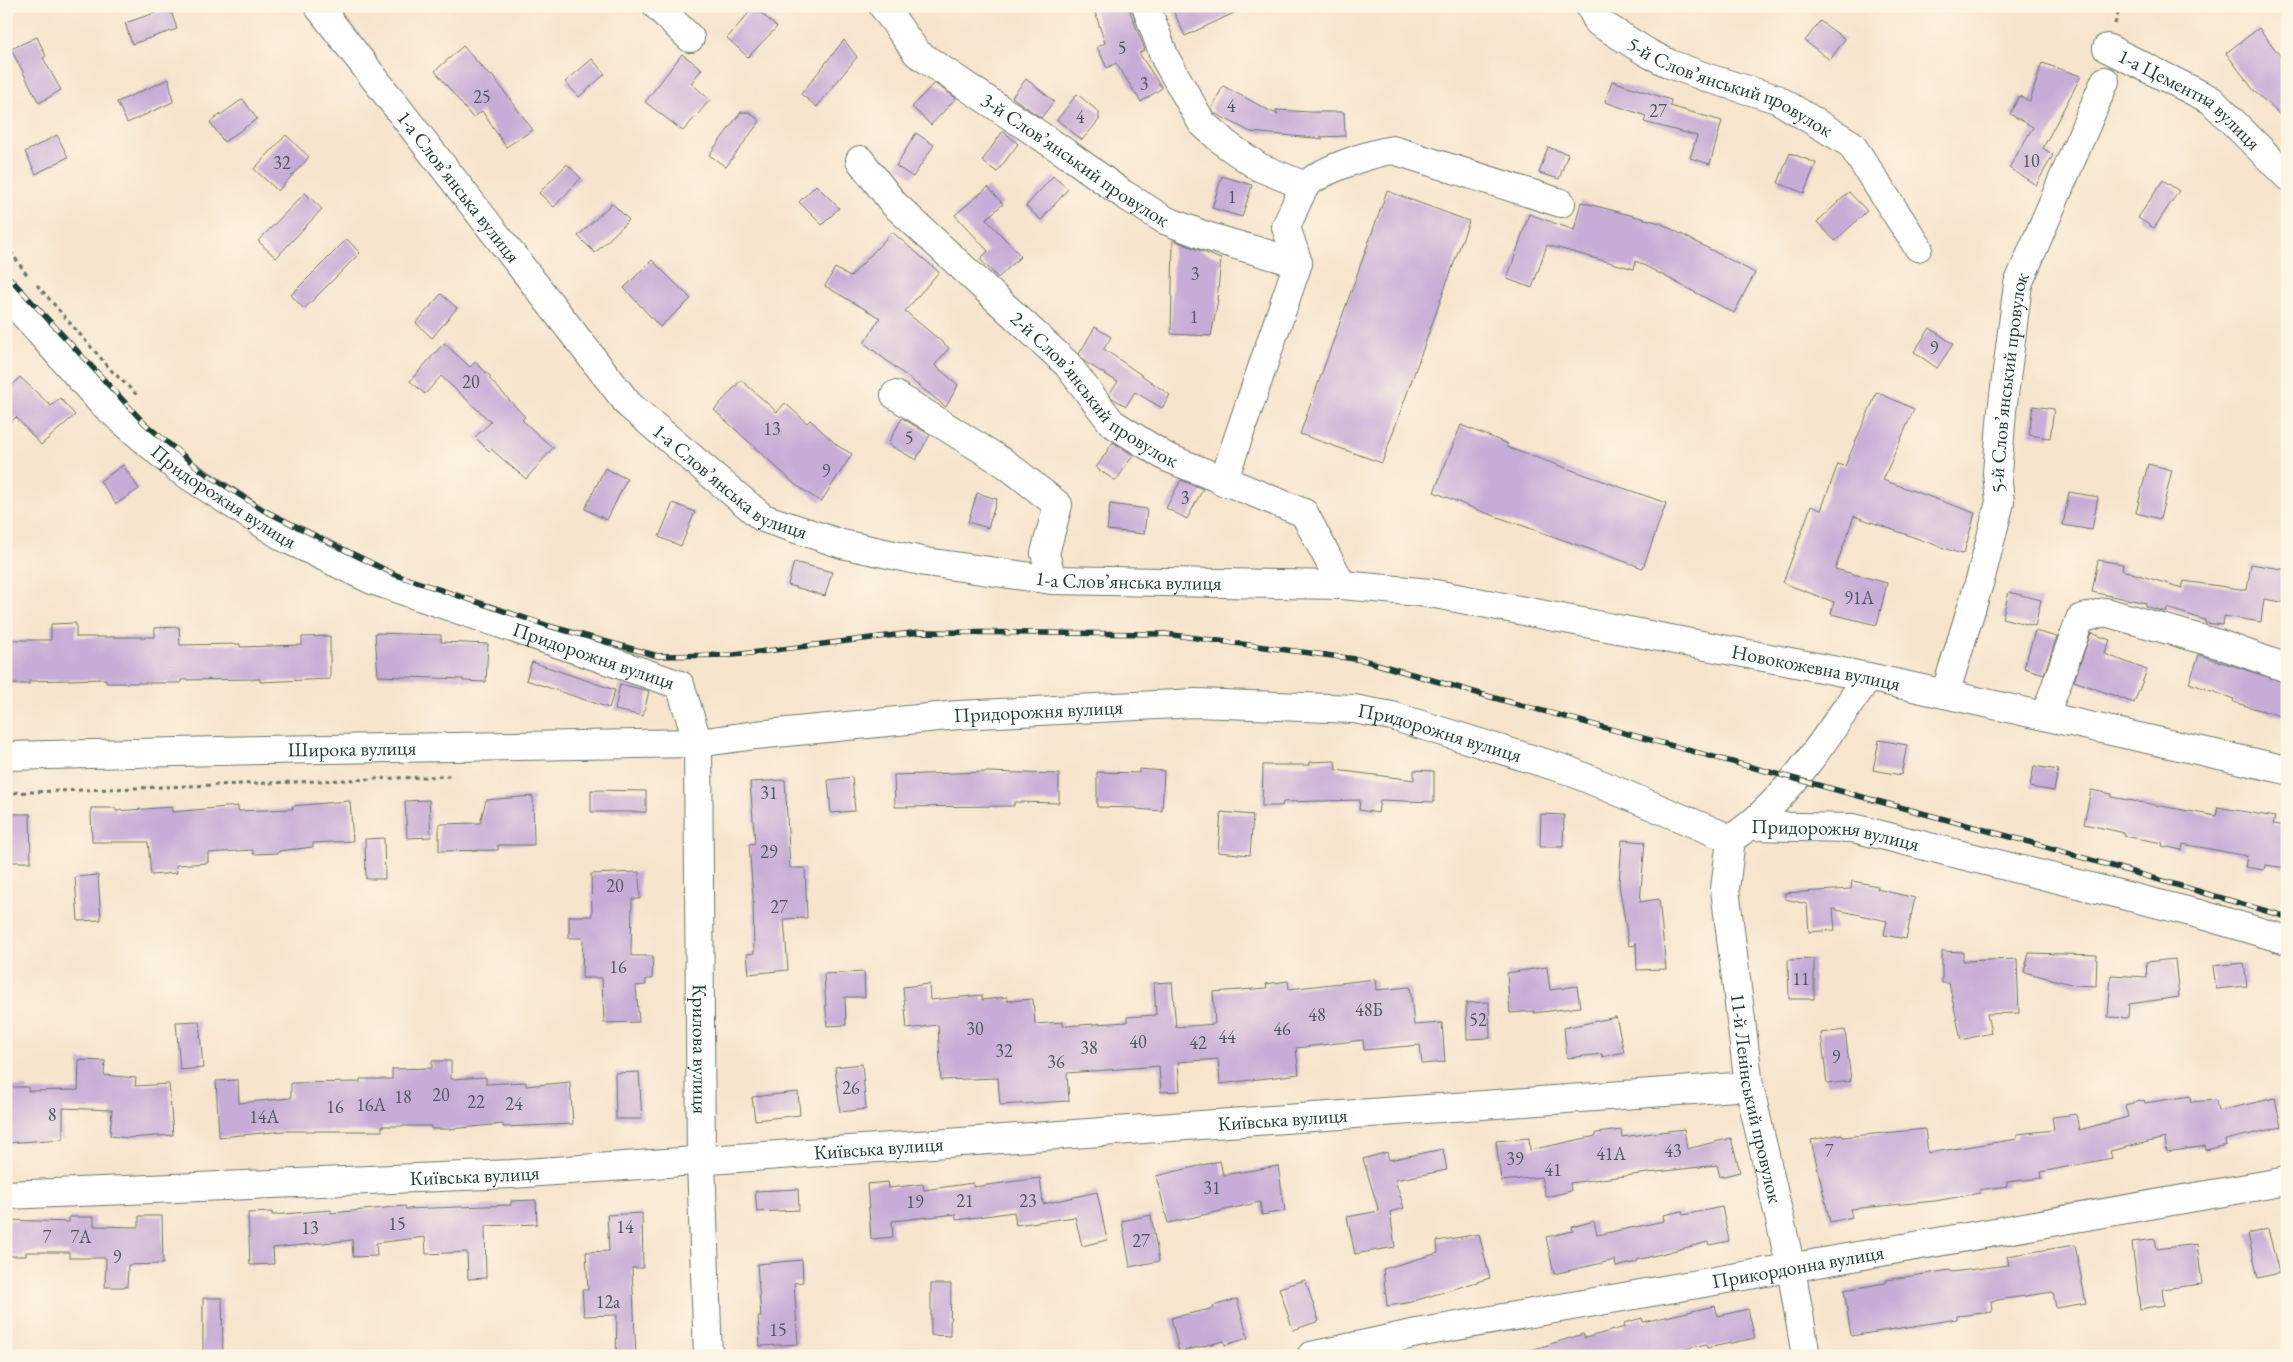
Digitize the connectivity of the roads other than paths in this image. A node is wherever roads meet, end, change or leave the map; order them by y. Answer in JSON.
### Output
{"nodes":[{"id":1,"x":318,"y":6,"type":"edge"},
{"id":2,"x":656,"y":6,"type":"edge"},
{"id":3,"x":882,"y":6,"type":"edge"},
{"id":4,"x":1146,"y":6,"type":"edge"},
{"id":5,"x":1590,"y":6,"type":"edge"},
{"id":6,"x":690,"y":38,"type":"dead end"},
{"id":7,"x":2107,"y":48,"type":"dead end"},
{"id":8,"x":2105,"y":81,"type":"dead end"},
{"id":9,"x":860,"y":160,"type":"dead end"},
{"id":10,"x":2287,"y":176,"type":"edge"},
{"id":11,"x":1305,"y":186,"type":"junction"},
{"id":12,"x":1561,"y":203,"type":"dead end"},
{"id":13,"x":1918,"y":246,"type":"dead end"},
{"id":14,"x":1298,"y":263,"type":"junction"},
{"id":15,"x":6,"y":294,"type":"edge"},
{"id":16,"x":895,"y":395,"type":"dead end"},
{"id":17,"x":1223,"y":482,"type":"junction"},
{"id":18,"x":1052,"y":580,"type":"junction"},
{"id":19,"x":1342,"y":585,"type":"junction"},
{"id":20,"x":2287,"y":668,"type":"edge"},
{"id":21,"x":1868,"y":677,"type":"junction"},
{"id":22,"x":1944,"y":694,"type":"junction"},
{"id":23,"x":2045,"y":716,"type":"junction"},
{"id":24,"x":698,"y":743,"type":"junction"},
{"id":25,"x":6,"y":756,"type":"edge"},
{"id":26,"x":2287,"y":770,"type":"edge"},
{"id":27,"x":1741,"y":832,"type":"junction"},
{"id":28,"x":2287,"y":940,"type":"edge"},
{"id":29,"x":1749,"y":1086,"type":"junction"},
{"id":30,"x":701,"y":1162,"type":"junction"},
{"id":31,"x":2287,"y":1181,"type":"edge"},
{"id":32,"x":6,"y":1195,"type":"edge"},
{"id":33,"x":1791,"y":1268,"type":"junction"},
{"id":34,"x":708,"y":1356,"type":"edge"},
{"id":35,"x":1311,"y":1356,"type":"edge"},
{"id":36,"x":1806,"y":1356,"type":"edge"}],
"edges":[{"from":1,"to":18,"type":"street","name":"1-а Слов’янська вулиця"},
{"from":2,"to":6,"type":"street"},
{"from":3,"to":14,"type":"street","name":"3-й Слов’янський провулок"},
{"from":4,"to":11,"type":"street"},
{"from":5,"to":13,"type":"street","name":"5-й Слов’янський провулок"},
{"from":7,"to":10,"type":"street","name":"1-а Цементна вулиця"},
{"from":8,"to":22,"type":"street","name":"5-й Слов’янський провулок"},
{"from":9,"to":17,"type":"street","name":"2-й Слов’янський провулок"},
{"from":11,"to":12,"type":"street"},
{"from":11,"to":14,"type":"street"},
{"from":14,"to":17,"type":"street"},
{"from":15,"to":24,"type":"street","name":"Придорожня вулиця"},
{"from":16,"to":18,"type":"street"},
{"from":17,"to":19,"type":"street","name":"2-й Слов’янський провулок"},
{"from":18,"to":19,"type":"street","name":"1-а Слов’янська вулиця"},
{"from":19,"to":21,"type":"street","name":"Новокожевна вулиця"},
{"from":20,"to":23,"type":"street"},
{"from":21,"to":22,"type":"street","name":"Новокожевна вулиця"},
{"from":21,"to":27,"type":"street"},
{"from":22,"to":23,"type":"street","name":"Новокожевна вулиця"},
{"from":23,"to":26,"type":"street","name":"Новокожевна вулиця"},
{"from":24,"to":25,"type":"street","name":"Широка вулиця"},
{"from":24,"to":27,"type":"street","name":"Придорожня вулиця"},
{"from":24,"to":30,"type":"street","name":"Крилова вулиця"},
{"from":27,"to":28,"type":"street","name":"Придорожня вулиця"},
{"from":27,"to":29,"type":"street","name":"11-й Ленінський провулок"},
{"from":29,"to":30,"type":"street","name":"Київська вулиця"},
{"from":29,"to":33,"type":"street","name":"11-й Ленінський провулок"},
{"from":30,"to":32,"type":"street","name":"Київська вулиця"},
{"from":30,"to":34,"type":"street","name":"Крилова вулиця"},
{"from":31,"to":33,"type":"street","name":"Прикордонна вулиця"},
{"from":33,"to":35,"type":"street","name":"Прикордонна вулиця"},
{"from":33,"to":36,"type":"street","name":"11-й Ленінський провулок"}]}
